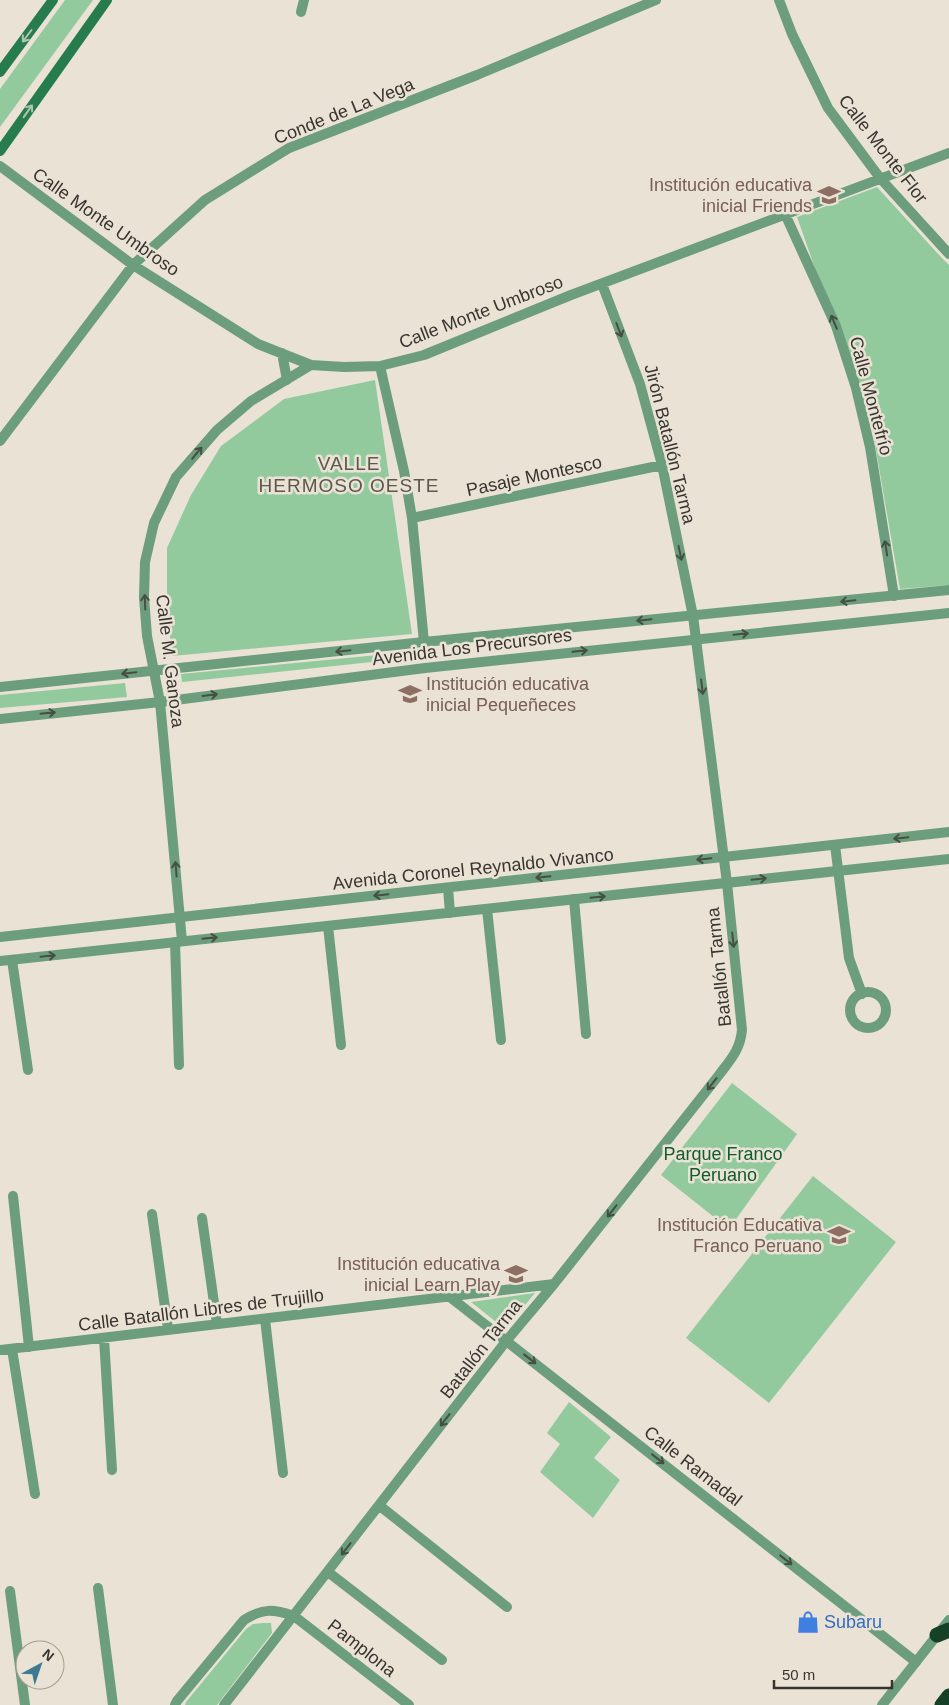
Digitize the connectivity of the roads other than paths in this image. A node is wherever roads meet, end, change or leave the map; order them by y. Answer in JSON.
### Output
{"nodes":[{"id":1,"x":53,"y":0,"type":"edge"},
{"id":2,"x":107,"y":0,"type":"edge"},
{"id":3,"x":304,"y":0,"type":"edge"},
{"id":4,"x":656,"y":0,"type":"edge"},
{"id":5,"x":779,"y":0,"type":"edge"},
{"id":6,"x":301,"y":12,"type":"dead end"},
{"id":7,"x":0,"y":72,"type":"edge"},
{"id":8,"x":0,"y":151,"type":"edge"},
{"id":9,"x":949,"y":153,"type":"edge"},
{"id":10,"x":0,"y":166,"type":"edge"},
{"id":11,"x":880,"y":178,"type":"junction"},
{"id":12,"x":785,"y":214,"type":"junction"},
{"id":13,"x":949,"y":254,"type":"edge"},
{"id":14,"x":133,"y":265,"type":"junction"},
{"id":15,"x":602,"y":284,"type":"junction"},
{"id":16,"x":282,"y":353,"type":"junction"},
{"id":17,"x":311,"y":365,"type":"junction"},
{"id":18,"x":380,"y":366,"type":"junction"},
{"id":19,"x":286,"y":380,"type":"junction"},
{"id":20,"x":0,"y":441,"type":"edge"},
{"id":21,"x":662,"y":465,"type":"junction"},
{"id":22,"x":412,"y":518,"type":"junction"},
{"id":23,"x":949,"y":590,"type":"edge"},
{"id":24,"x":894,"y":596,"type":"junction"},
{"id":25,"x":949,"y":613,"type":"edge"},
{"id":26,"x":693,"y":616,"type":"junction"},
{"id":27,"x":696,"y":639,"type":"junction"},
{"id":28,"x":424,"y":642,"type":"junction"},
{"id":29,"x":154,"y":671,"type":"junction"},
{"id":30,"x":0,"y":687,"type":"edge"},
{"id":31,"x":160,"y":702,"type":"junction"},
{"id":32,"x":0,"y":719,"type":"edge"},
{"id":33,"x":949,"y":832,"type":"edge"},
{"id":34,"x":836,"y":845,"type":"junction"},
{"id":35,"x":724,"y":857,"type":"junction"},
{"id":36,"x":949,"y":859,"type":"edge"},
{"id":37,"x":839,"y":871,"type":"junction"},
{"id":38,"x":727,"y":883,"type":"junction"},
{"id":39,"x":448,"y":888,"type":"junction"},
{"id":40,"x":574,"y":899,"type":"junction"},
{"id":41,"x":487,"y":909,"type":"junction"},
{"id":42,"x":450,"y":913,"type":"junction"},
{"id":43,"x":180,"y":917,"type":"junction"},
{"id":44,"x":328,"y":926,"type":"junction"},
{"id":45,"x":0,"y":937,"type":"edge"},
{"id":46,"x":178,"y":942,"type":"junction"},
{"id":47,"x":12,"y":960,"type":"junction"},
{"id":48,"x":0,"y":961,"type":"edge"},
{"id":49,"x":862,"y":994,"type":"dead end"},
{"id":50,"x":586,"y":1034,"type":"dead end"},
{"id":51,"x":501,"y":1040,"type":"dead end"},
{"id":52,"x":341,"y":1045,"type":"dead end"},
{"id":53,"x":179,"y":1065,"type":"dead end"},
{"id":54,"x":28,"y":1070,"type":"dead end"},
{"id":55,"x":13,"y":1196,"type":"dead end"},
{"id":56,"x":152,"y":1214,"type":"dead end"},
{"id":57,"x":202,"y":1218,"type":"dead end"},
{"id":58,"x":554,"y":1284,"type":"junction"},
{"id":59,"x":450,"y":1297,"type":"junction"},
{"id":60,"x":265,"y":1319,"type":"junction"},
{"id":61,"x":218,"y":1324,"type":"junction"},
{"id":62,"x":168,"y":1329,"type":"junction"},
{"id":63,"x":104,"y":1338,"type":"junction"},
{"id":64,"x":507,"y":1340,"type":"junction"},
{"id":65,"x":30,"y":1347,"type":"junction"},
{"id":66,"x":12,"y":1349,"type":"junction"},
{"id":67,"x":0,"y":1350,"type":"edge"},
{"id":68,"x":112,"y":1470,"type":"dead end"},
{"id":69,"x":283,"y":1472,"type":"dead end"},
{"id":70,"x":35,"y":1494,"type":"dead end"},
{"id":71,"x":380,"y":1506,"type":"junction"},
{"id":72,"x":328,"y":1572,"type":"junction"},
{"id":73,"x":98,"y":1588,"type":"dead end"},
{"id":74,"x":10,"y":1590,"type":"dead end"},
{"id":75,"x":507,"y":1607,"type":"dead end"},
{"id":76,"x":294,"y":1616,"type":"junction"},
{"id":77,"x":949,"y":1620,"type":"edge"},
{"id":78,"x":943,"y":1632,"type":"edge"},
{"id":79,"x":442,"y":1660,"type":"dead end"},
{"id":80,"x":916,"y":1662,"type":"junction"},
{"id":81,"x":949,"y":1696,"type":"edge"},
{"id":82,"x":24,"y":1705,"type":"edge"},
{"id":83,"x":113,"y":1705,"type":"edge"},
{"id":84,"x":176,"y":1705,"type":"edge"},
{"id":85,"x":224,"y":1705,"type":"edge"},
{"id":86,"x":409,"y":1705,"type":"edge"},
{"id":87,"x":882,"y":1705,"type":"edge"},
{"id":88,"x":942,"y":1705,"type":"edge"}],
"edges":[{"from":1,"to":7,"type":"main road","one_way":true},
{"from":8,"to":2,"type":"main road","one_way":true},
{"from":3,"to":6,"type":"street"},
{"from":4,"to":14,"type":"street","name":"Conde de La Vega"},
{"from":5,"to":11,"type":"street","name":"Calle Monte Flor"},
{"from":9,"to":11,"type":"street","name":"Calle Monte Umbroso"},
{"from":10,"to":14,"type":"street","name":"Calle Monte Umbroso"},
{"from":11,"to":12,"type":"street","name":"Calle Monte Umbroso"},
{"from":11,"to":13,"type":"street","name":"Calle Monte Flor"},
{"from":12,"to":15,"type":"street","name":"Calle Monte Umbroso"},
{"from":24,"to":12,"type":"street","name":"Calle Montefrío","one_way":true},
{"from":14,"to":16,"type":"street","name":"Calle Monte Umbroso"},
{"from":14,"to":20,"type":"street","name":"Conde de La Vega"},
{"from":15,"to":18,"type":"street","name":"Calle Monte Umbroso"},
{"from":15,"to":21,"type":"street","name":"Jirón Batallón Tarma","one_way":true},
{"from":16,"to":17,"type":"street","name":"Calle Monte Umbroso"},
{"from":16,"to":19,"type":"street"},
{"from":17,"to":18,"type":"street","name":"Calle Monte Umbroso"},
{"from":17,"to":19,"type":"street","name":"Calle M. Ganoza"},
{"from":18,"to":22,"type":"street"},
{"from":29,"to":19,"type":"street","name":"Calle M. Ganoza","one_way":true},
{"from":21,"to":22,"type":"street","name":"Pasaje Montesco"},
{"from":21,"to":26,"type":"street","name":"Jirón Batallón Tarma","one_way":true},
{"from":22,"to":28,"type":"street"},
{"from":23,"to":24,"type":"street","name":"Avenida Los Precursores"},
{"from":24,"to":26,"type":"street","name":"Avenida Los Precursores","one_way":true},
{"from":27,"to":25,"type":"street","name":"Avenida Los Precursores","one_way":true},
{"from":26,"to":27,"type":"street"},
{"from":26,"to":28,"type":"street","name":"Avenida Los Precursores","one_way":true},
{"from":31,"to":27,"type":"street","name":"Avenida Los Precursores","one_way":true},
{"from":27,"to":35,"type":"street","one_way":true},
{"from":28,"to":29,"type":"street","name":"Avenida Los Precursores","one_way":true},
{"from":29,"to":30,"type":"street","name":"Avenida Los Precursores","one_way":true},
{"from":29,"to":31,"type":"street","name":"Calle M. Ganoza"},
{"from":32,"to":31,"type":"street","name":"Avenida Los Precursores","one_way":true},
{"from":43,"to":31,"type":"street","name":"Calle M. Ganoza","one_way":true},
{"from":33,"to":34,"type":"street","name":"Avenida Coronel Reynaldo Vivanco","one_way":true},
{"from":34,"to":35,"type":"street","name":"Avenida Coronel Reynaldo Vivanco"},
{"from":34,"to":37,"type":"street"},
{"from":35,"to":38,"type":"street","name":"Batallón Tarma"},
{"from":35,"to":39,"type":"street","name":"Avenida Coronel Reynaldo Vivanco","one_way":true},
{"from":36,"to":37,"type":"street"},
{"from":38,"to":37,"type":"street","one_way":true},
{"from":37,"to":49,"type":"street"},
{"from":40,"to":38,"type":"street","one_way":true},
{"from":38,"to":58,"type":"street","name":"Batallón Tarma","one_way":true},
{"from":39,"to":42,"type":"street"},
{"from":39,"to":43,"type":"street","name":"Avenida Coronel Reynaldo Vivanco","one_way":true},
{"from":40,"to":41,"type":"street"},
{"from":40,"to":50,"type":"street"},
{"from":41,"to":42,"type":"street"},
{"from":41,"to":51,"type":"street"},
{"from":42,"to":44,"type":"street"},
{"from":43,"to":45,"type":"street","name":"Avenida Coronel Reynaldo Vivanco"},
{"from":43,"to":46,"type":"street","name":"Calle M. Ganoza"},
{"from":46,"to":44,"type":"street","one_way":true},
{"from":44,"to":52,"type":"street"},
{"from":47,"to":46,"type":"street","one_way":true},
{"from":46,"to":53,"type":"street","name":"Calle M. Ganoza"},
{"from":47,"to":48,"type":"street"},
{"from":47,"to":54,"type":"street"},
{"from":55,"to":65,"type":"street"},
{"from":56,"to":62,"type":"street"},
{"from":57,"to":61,"type":"street"},
{"from":58,"to":59,"type":"street","name":"Calle Batallón Libres de Trujillo"},
{"from":58,"to":64,"type":"street","name":"Batallón Tarma"},
{"from":59,"to":60,"type":"street","name":"Calle Batallón Libres de Trujillo"},
{"from":59,"to":64,"type":"street","name":"Calle Ramadal"},
{"from":60,"to":61,"type":"street","name":"Calle Batallón Libres de Trujillo"},
{"from":60,"to":69,"type":"street"},
{"from":61,"to":62,"type":"street","name":"Calle Batallón Libres de Trujillo"},
{"from":62,"to":63,"type":"street","name":"Calle Batallón Libres de Trujillo"},
{"from":63,"to":65,"type":"street","name":"Calle Batallón Libres de Trujillo"},
{"from":63,"to":68,"type":"street"},
{"from":64,"to":71,"type":"street","name":"Batallón Tarma","one_way":true},
{"from":64,"to":80,"type":"street","name":"Calle Ramadal","one_way":true},
{"from":65,"to":66,"type":"street","name":"Calle Batallón Libres de Trujillo"},
{"from":66,"to":67,"type":"street","name":"Calle Batallón Libres de Trujillo"},
{"from":66,"to":70,"type":"street"},
{"from":71,"to":72,"type":"street","name":"Batallón Tarma","one_way":true},
{"from":71,"to":75,"type":"street"},
{"from":72,"to":76,"type":"street","name":"Batallón Tarma"},
{"from":72,"to":79,"type":"street"},
{"from":73,"to":83,"type":"street"},
{"from":74,"to":82,"type":"street"},
{"from":76,"to":84,"type":"street"},
{"from":76,"to":85,"type":"street","name":"Batallón Tarma"},
{"from":76,"to":86,"type":"street","name":"Pamplona"},
{"from":77,"to":78,"type":"street"},
{"from":78,"to":80,"type":"street"},
{"from":80,"to":87,"type":"street"},
{"from":81,"to":88,"type":"highway"}]}
